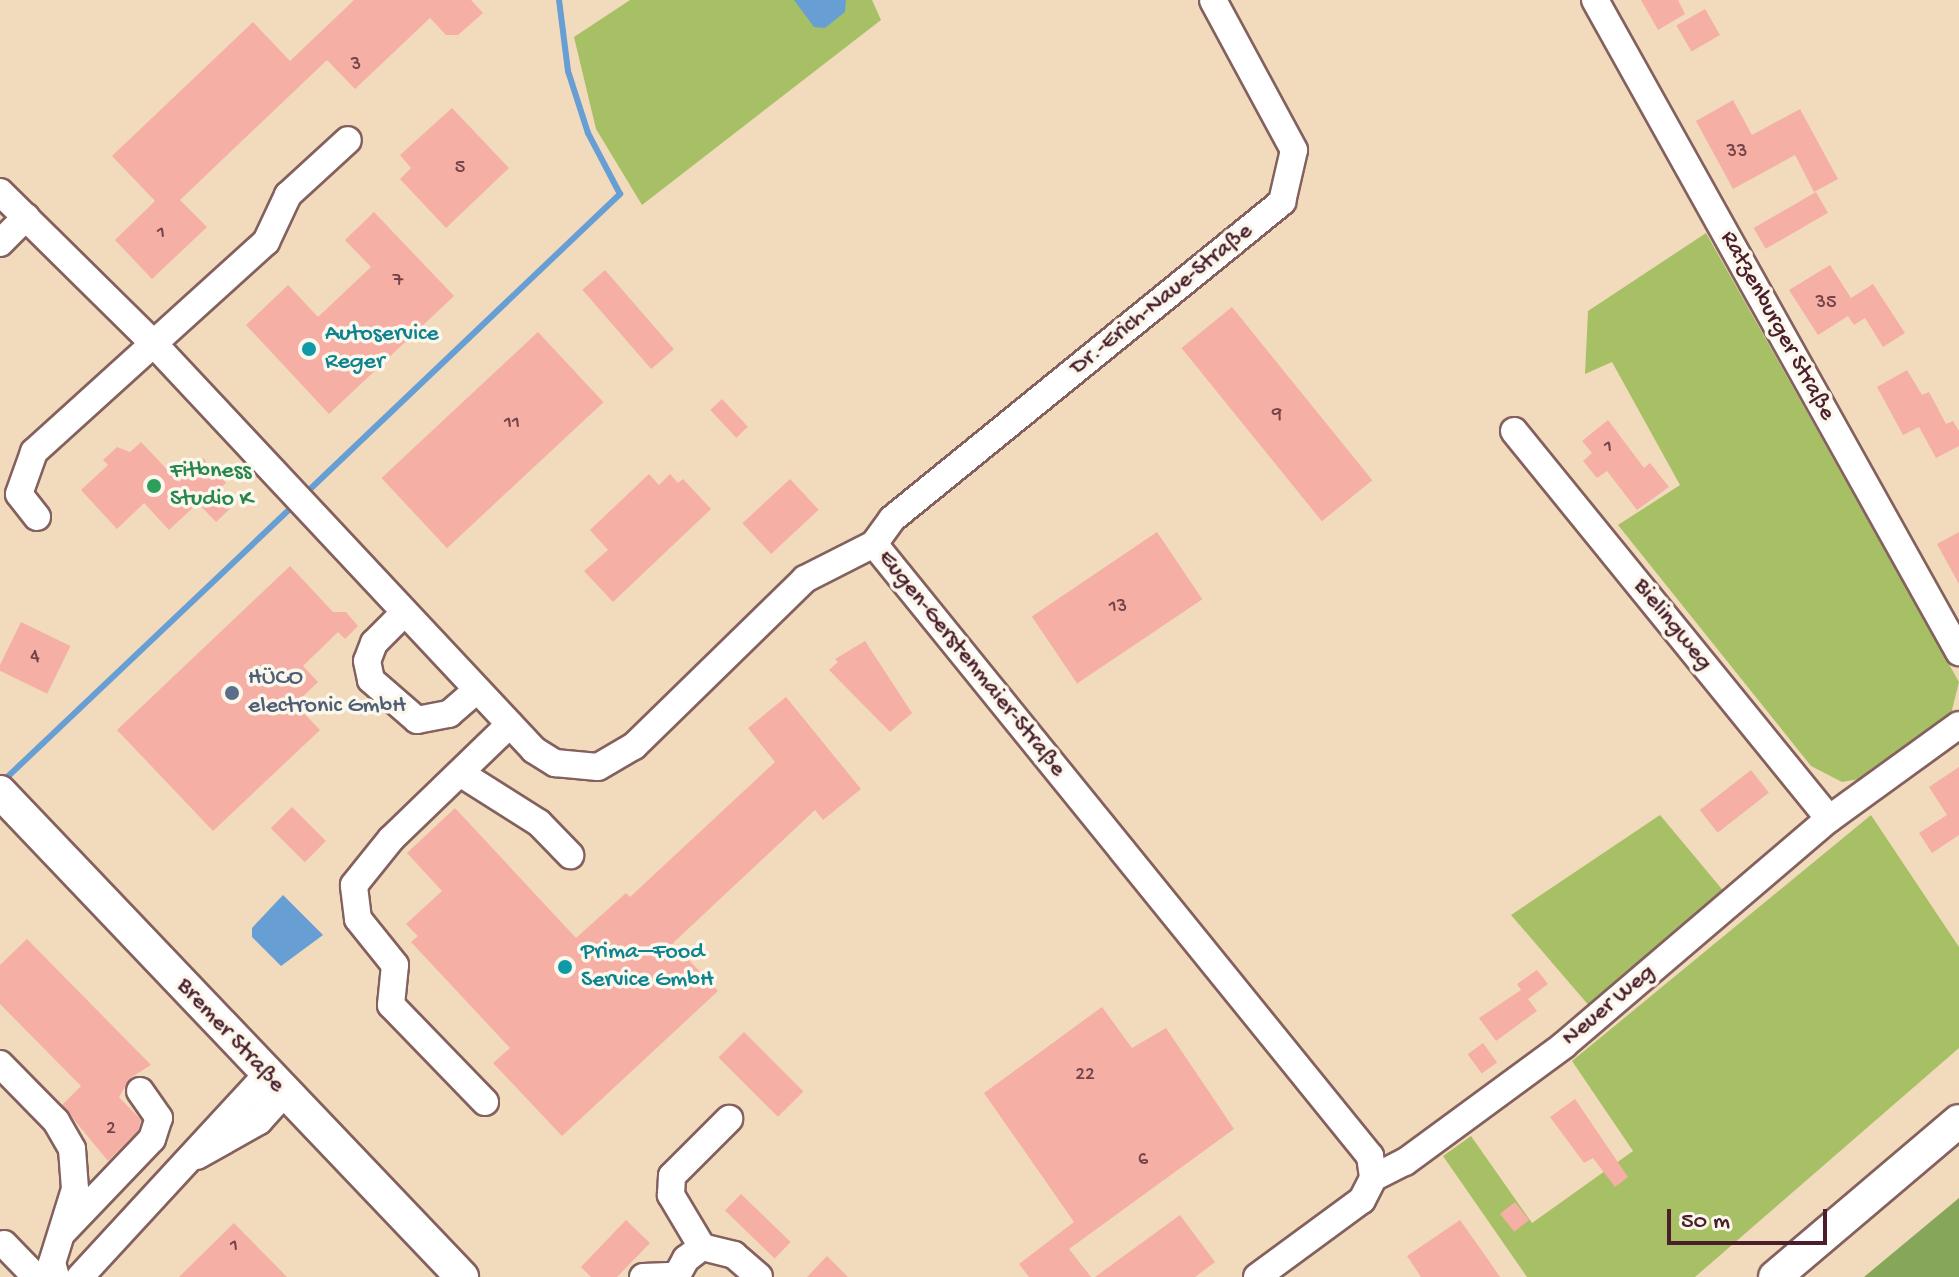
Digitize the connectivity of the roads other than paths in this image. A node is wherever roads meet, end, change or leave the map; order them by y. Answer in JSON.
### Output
{"nodes":[{"id":1,"x":1213,"y":0,"type":"edge"},
{"id":2,"x":1595,"y":0,"type":"edge"},
{"id":3,"x":348,"y":140,"type":"dead end"},
{"id":4,"x":0,"y":192,"type":"edge"},
{"id":5,"x":26,"y":217,"type":"junction"},
{"id":6,"x":0,"y":243,"type":"edge"},
{"id":7,"x":154,"y":344,"type":"junction"},
{"id":8,"x":1514,"y":431,"type":"dead end"},
{"id":9,"x":37,"y":517,"type":"dead end"},
{"id":10,"x":874,"y":544,"type":"junction"},
{"id":11,"x":404,"y":613,"type":"junction"},
{"id":12,"x":1959,"y":652,"type":"edge"},
{"id":13,"x":477,"y":690,"type":"junction"},
{"id":14,"x":510,"y":724,"type":"junction"},
{"id":15,"x":1959,"y":725,"type":"edge"},
{"id":16,"x":460,"y":773,"type":"junction"},
{"id":17,"x":3,"y":795,"type":"edge"},
{"id":18,"x":1829,"y":819,"type":"junction"},
{"id":19,"x":570,"y":855,"type":"dead end"},
{"id":20,"x":0,"y":1064,"type":"edge"},
{"id":21,"x":275,"y":1084,"type":"junction"},
{"id":22,"x":140,"y":1091,"type":"dead end"},
{"id":23,"x":485,"y":1102,"type":"dead end"},
{"id":24,"x":729,"y":1119,"type":"dead end"},
{"id":25,"x":1959,"y":1121,"type":"edge"},
{"id":26,"x":1373,"y":1178,"type":"junction"},
{"id":27,"x":62,"y":1234,"type":"junction"},
{"id":28,"x":4,"y":1244,"type":"dead end"},
{"id":29,"x":702,"y":1247,"type":"junction"},
{"id":30,"x":676,"y":1276,"type":"edge"},
{"id":31,"x":36,"y":1277,"type":"edge"},
{"id":32,"x":56,"y":1277,"type":"edge"},
{"id":33,"x":80,"y":1277,"type":"edge"},
{"id":34,"x":462,"y":1277,"type":"edge"},
{"id":35,"x":643,"y":1277,"type":"edge"},
{"id":36,"x":759,"y":1277,"type":"edge"},
{"id":37,"x":1257,"y":1277,"type":"edge"},
{"id":38,"x":1775,"y":1277,"type":"edge"}],
"edges":[{"from":1,"to":10,"type":"street","name":"Dr.-Erich-Naue-Straße"},
{"from":2,"to":12,"type":"street","name":"Ratzenburger Straße"},
{"from":3,"to":7,"type":"street"},
{"from":4,"to":5,"type":"street","name":"Eugen-Gerstenmaier-Straße"},
{"from":5,"to":6,"type":"street"},
{"from":5,"to":7,"type":"street","name":"Eugen-Gerstenmaier-Straße"},
{"from":7,"to":9,"type":"street"},
{"from":7,"to":11,"type":"street","name":"Eugen-Gerstenmaier-Straße"},
{"from":8,"to":18,"type":"street","name":"Bielingweg"},
{"from":10,"to":14,"type":"street","name":"Eugen-Gerstenmaier-Straße"},
{"from":10,"to":26,"type":"street","name":"Eugen-Gerstenmaier-Straße"},
{"from":11,"to":13,"type":"street","name":"Eugen-Gerstenmaier-Straße"},
{"from":11,"to":13,"type":"street"},
{"from":13,"to":14,"type":"street","name":"Eugen-Gerstenmaier-Straße"},
{"from":14,"to":16,"type":"street"},
{"from":15,"to":18,"type":"street","name":"Neuer Weg"},
{"from":16,"to":19,"type":"street"},
{"from":16,"to":23,"type":"street"},
{"from":17,"to":21,"type":"main road","name":"Bremer Straße"},
{"from":18,"to":26,"type":"street","name":"Neuer Weg"},
{"from":20,"to":27,"type":"street"},
{"from":21,"to":33,"type":"street"},
{"from":21,"to":34,"type":"main road","name":"Bremer Straße"},
{"from":22,"to":27,"type":"street"},
{"from":24,"to":29,"type":"street"},
{"from":25,"to":38,"type":"main road"},
{"from":26,"to":37,"type":"street","name":"Neuer Weg"},
{"from":27,"to":32,"type":"street"},
{"from":28,"to":31,"type":"street"},
{"from":29,"to":30,"type":"street"},
{"from":29,"to":36,"type":"street"},
{"from":30,"to":35,"type":"street"}]}
